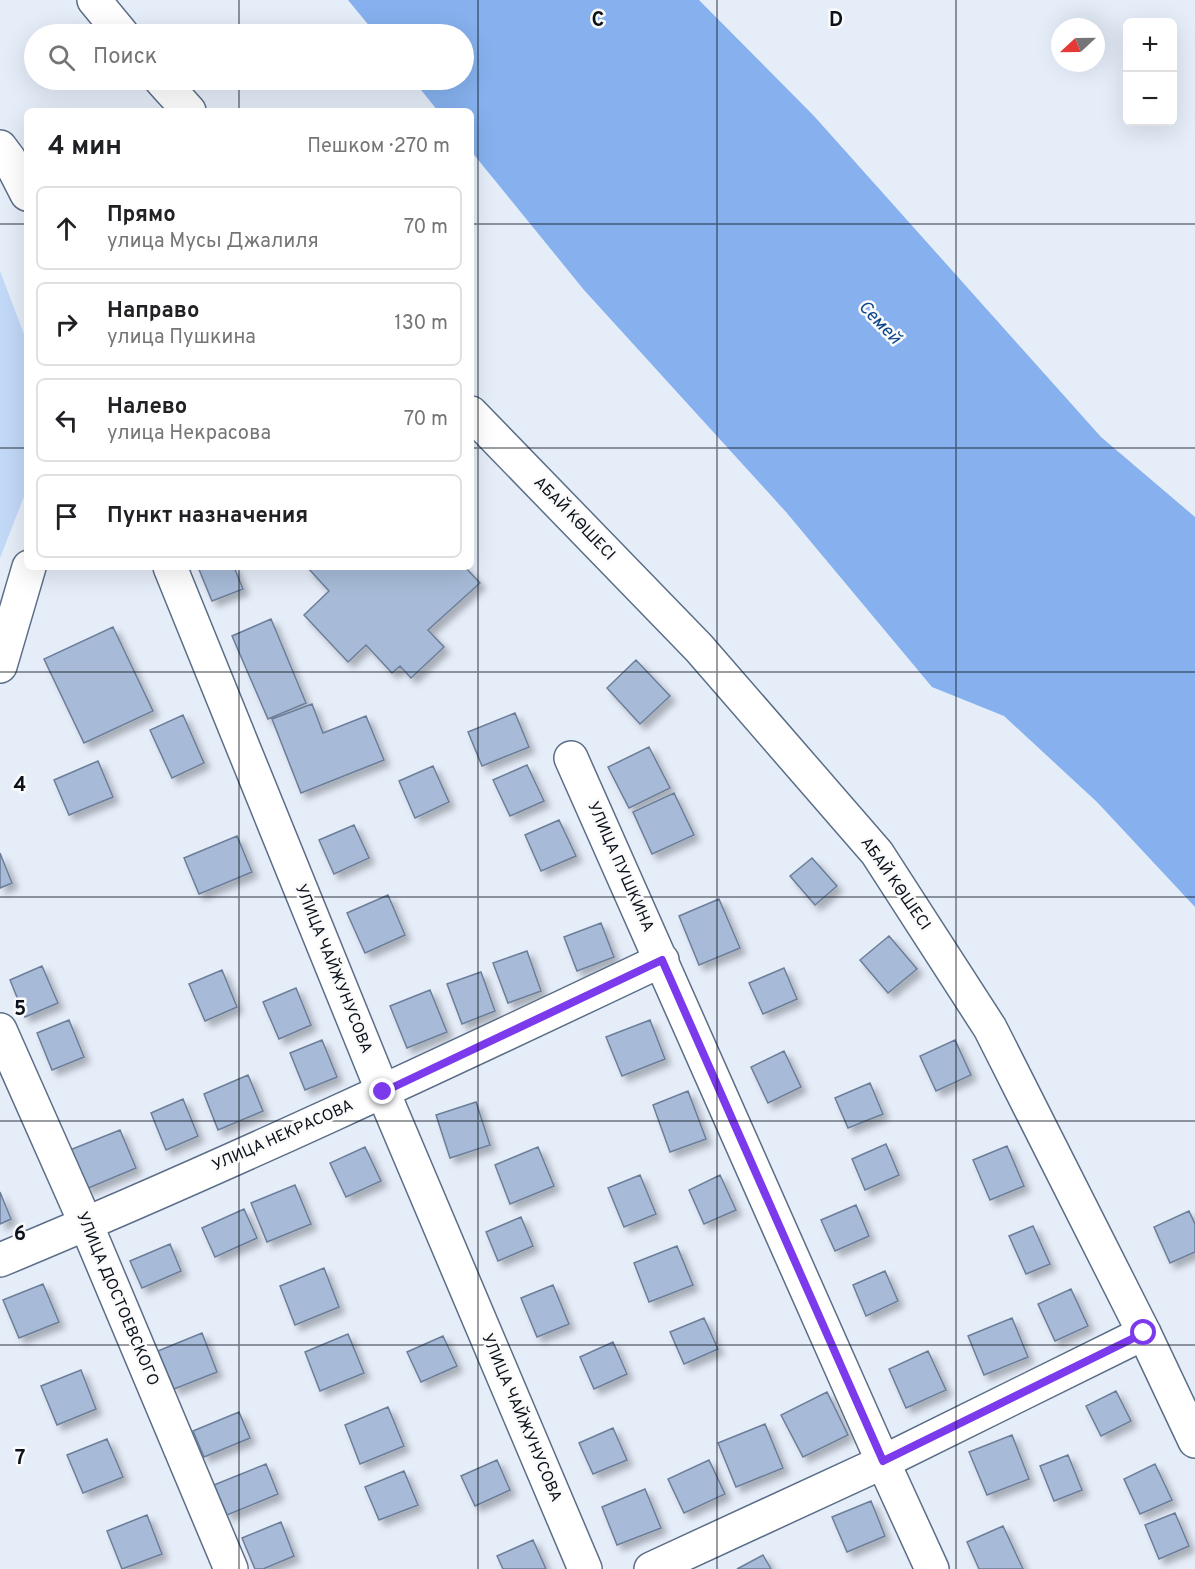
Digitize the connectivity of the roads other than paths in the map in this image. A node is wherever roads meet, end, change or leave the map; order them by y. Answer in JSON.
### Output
{"nodes":[{"id":1,"x":94,"y":0,"type":"edge"},
{"id":2,"x":114,"y":24,"type":"edge"},
{"id":3,"x":170,"y":90,"type":"edge"},
{"id":4,"x":186,"y":108,"type":"edge"},
{"id":5,"x":0,"y":147,"type":"edge"},
{"id":6,"x":24,"y":188,"type":"edge"},
{"id":7,"x":474,"y":416,"type":"edge"},
{"id":8,"x":28,"y":570,"type":"edge"},
{"id":9,"x":171,"y":570,"type":"edge"},
{"id":10,"x":0,"y":666,"type":"edge"},
{"id":11,"x":571,"y":758,"type":"dead end"},
{"id":12,"x":662,"y":960,"type":"junction"},
{"id":13,"x":0,"y":1030,"type":"edge"},
{"id":14,"x":383,"y":1092,"type":"junction"},
{"id":15,"x":86,"y":1224,"type":"junction"},
{"id":16,"x":0,"y":1260,"type":"edge"},
{"id":17,"x":1144,"y":1333,"type":"junction"},
{"id":18,"x":1195,"y":1441,"type":"edge"},
{"id":19,"x":883,"y":1461,"type":"junction"},
{"id":20,"x":231,"y":1569,"type":"edge"},
{"id":21,"x":585,"y":1569,"type":"edge"},
{"id":22,"x":651,"y":1569,"type":"edge"},
{"id":23,"x":932,"y":1569,"type":"edge"}],
"edges":[{"from":1,"to":2,"type":"street"},
{"from":3,"to":4,"type":"street"},
{"from":5,"to":6,"type":"street"},
{"from":7,"to":17,"type":"street","name":"АБАЙ КӨШЕСІ"},
{"from":8,"to":10,"type":"street"},
{"from":9,"to":14,"type":"street","name":"УЛИЦА ЧАЙЖУНУСОВА"},
{"from":11,"to":12,"type":"street","name":"УЛИЦА ПУШКИНА"},
{"from":12,"to":14,"type":"street","name":"УЛИЦА НЕКРАСОВА"},
{"from":12,"to":19,"type":"street","name":"УЛИЦА ПУШКИНА"},
{"from":13,"to":15,"type":"street","name":"УЛИЦА ДОСТОЕВСКОГО"},
{"from":14,"to":15,"type":"street","name":"УЛИЦА НЕКРАСОВА"},
{"from":14,"to":21,"type":"street","name":"УЛИЦА ЧАЙЖУНУСОВА"},
{"from":15,"to":16,"type":"street","name":"УЛИЦА НЕКРАСОВА"},
{"from":15,"to":20,"type":"street","name":"УЛИЦА ДОСТОЕВСКОГО"},
{"from":17,"to":18,"type":"street","name":"АБАЙ КӨШЕСІ"},
{"from":17,"to":19,"type":"street"},
{"from":19,"to":22,"type":"street"},
{"from":19,"to":23,"type":"street","name":"УЛИЦА ПУШКИНА"}]}
